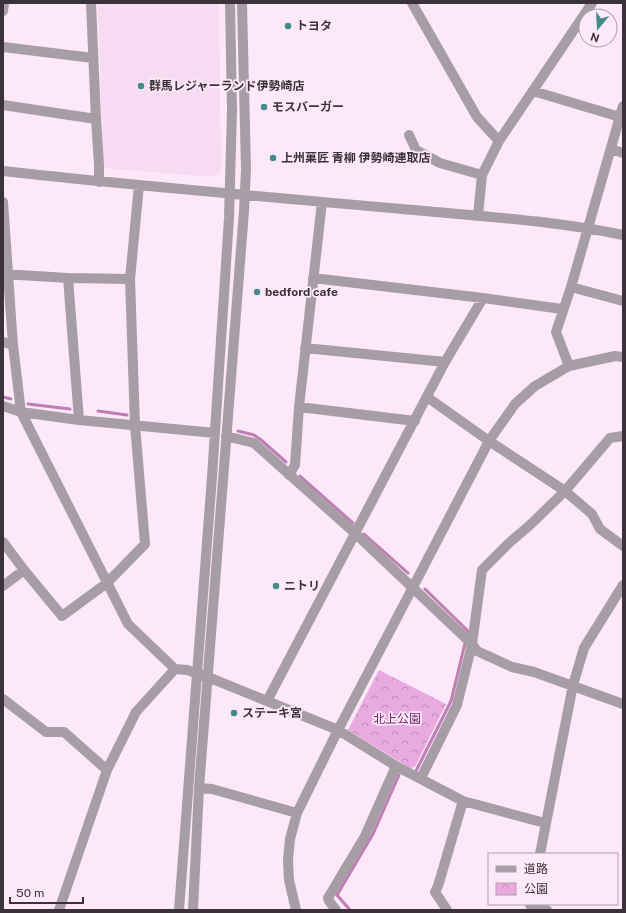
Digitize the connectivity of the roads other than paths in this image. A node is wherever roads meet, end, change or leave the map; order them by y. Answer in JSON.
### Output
{"nodes":[{"id":1,"x":4,"y":3,"type":"edge"},
{"id":2,"x":91,"y":3,"type":"edge"},
{"id":3,"x":230,"y":3,"type":"edge"},
{"id":4,"x":242,"y":3,"type":"edge"},
{"id":5,"x":412,"y":3,"type":"edge"},
{"id":6,"x":592,"y":3,"type":"edge"},
{"id":7,"x":3,"y":11,"type":"edge"},
{"id":8,"x":3,"y":47,"type":"edge"},
{"id":9,"x":93,"y":58,"type":"junction"},
{"id":10,"x":533,"y":90,"type":"junction"},
{"id":11,"x":3,"y":105,"type":"edge"},
{"id":12,"x":623,"y":106,"type":"edge"},
{"id":13,"x":620,"y":117,"type":"junction"},
{"id":14,"x":96,"y":119,"type":"junction"},
{"id":15,"x":409,"y":135,"type":"dead end"},
{"id":16,"x":500,"y":141,"type":"junction"},
{"id":17,"x":611,"y":149,"type":"junction"},
{"id":18,"x":623,"y":153,"type":"edge"},
{"id":19,"x":3,"y":171,"type":"edge"},
{"id":20,"x":482,"y":175,"type":"junction"},
{"id":21,"x":98,"y":182,"type":"junction"},
{"id":22,"x":139,"y":185,"type":"junction"},
{"id":23,"x":230,"y":194,"type":"junction"},
{"id":24,"x":245,"y":195,"type":"junction"},
{"id":25,"x":3,"y":202,"type":"edge"},
{"id":26,"x":322,"y":202,"type":"junction"},
{"id":27,"x":478,"y":216,"type":"junction"},
{"id":28,"x":588,"y":228,"type":"junction"},
{"id":29,"x":623,"y":235,"type":"edge"},
{"id":30,"x":5,"y":275,"type":"edge"},
{"id":31,"x":68,"y":278,"type":"junction"},
{"id":32,"x":313,"y":278,"type":"junction"},
{"id":33,"x":130,"y":279,"type":"junction"},
{"id":34,"x":571,"y":286,"type":"junction"},
{"id":35,"x":483,"y":298,"type":"junction"},
{"id":36,"x":623,"y":301,"type":"edge"},
{"id":37,"x":562,"y":309,"type":"junction"},
{"id":38,"x":3,"y":342,"type":"edge"},
{"id":39,"x":13,"y":345,"type":"junction"},
{"id":40,"x":306,"y":348,"type":"junction"},
{"id":41,"x":623,"y":357,"type":"edge"},
{"id":42,"x":445,"y":362,"type":"junction"},
{"id":43,"x":569,"y":366,"type":"junction"},
{"id":44,"x":427,"y":397,"type":"junction"},
{"id":45,"x":3,"y":406,"type":"edge"},
{"id":46,"x":299,"y":407,"type":"junction"},
{"id":47,"x":21,"y":412,"type":"junction"},
{"id":48,"x":80,"y":420,"type":"junction"},
{"id":49,"x":414,"y":421,"type":"junction"},
{"id":50,"x":135,"y":425,"type":"junction"},
{"id":51,"x":214,"y":433,"type":"junction"},
{"id":52,"x":226,"y":436,"type":"junction"},
{"id":53,"x":623,"y":436,"type":"edge"},
{"id":54,"x":489,"y":441,"type":"junction"},
{"id":55,"x":289,"y":475,"type":"junction"},
{"id":56,"x":565,"y":491,"type":"junction"},
{"id":57,"x":356,"y":534,"type":"junction"},
{"id":58,"x":3,"y":542,"type":"edge"},
{"id":59,"x":623,"y":546,"type":"edge"},
{"id":60,"x":24,"y":570,"type":"junction"},
{"id":61,"x":107,"y":583,"type":"junction"},
{"id":62,"x":3,"y":586,"type":"edge"},
{"id":63,"x":412,"y":589,"type":"junction"},
{"id":64,"x":621,"y":591,"type":"edge"},
{"id":65,"x":472,"y":644,"type":"junction"},
{"id":66,"x":175,"y":669,"type":"junction"},
{"id":67,"x":197,"y":673,"type":"junction"},
{"id":68,"x":208,"y":677,"type":"junction"},
{"id":69,"x":573,"y":686,"type":"junction"},
{"id":70,"x":3,"y":699,"type":"edge"},
{"id":71,"x":267,"y":701,"type":"junction"},
{"id":72,"x":623,"y":704,"type":"edge"},
{"id":73,"x":338,"y":730,"type":"junction"},
{"id":74,"x":396,"y":766,"type":"junction"},
{"id":75,"x":107,"y":770,"type":"junction"},
{"id":76,"x":421,"y":778,"type":"junction"},
{"id":77,"x":199,"y":788,"type":"junction"},
{"id":78,"x":463,"y":801,"type":"junction"},
{"id":79,"x":298,"y":813,"type":"junction"},
{"id":80,"x":545,"y":822,"type":"junction"},
{"id":81,"x":540,"y":853,"type":"edge"},
{"id":82,"x":530,"y":906,"type":"edge"},
{"id":83,"x":58,"y":910,"type":"edge"},
{"id":84,"x":179,"y":910,"type":"edge"},
{"id":85,"x":193,"y":910,"type":"edge"},
{"id":86,"x":296,"y":910,"type":"edge"},
{"id":87,"x":336,"y":910,"type":"edge"},
{"id":88,"x":447,"y":910,"type":"edge"},
{"id":89,"x":547,"y":910,"type":"edge"}],
"edges":[{"from":1,"to":7,"type":"street"},
{"from":2,"to":9,"type":"street"},
{"from":3,"to":23,"type":"street"},
{"from":4,"to":24,"type":"street"},
{"from":5,"to":16,"type":"street"},
{"from":6,"to":10,"type":"street"},
{"from":8,"to":9,"type":"street"},
{"from":9,"to":14,"type":"street"},
{"from":10,"to":13,"type":"street"},
{"from":10,"to":16,"type":"street"},
{"from":11,"to":14,"type":"street"},
{"from":12,"to":13,"type":"street"},
{"from":13,"to":17,"type":"street"},
{"from":14,"to":21,"type":"street"},
{"from":15,"to":20,"type":"street"},
{"from":16,"to":20,"type":"street"},
{"from":17,"to":18,"type":"street"},
{"from":17,"to":28,"type":"street"},
{"from":19,"to":21,"type":"street"},
{"from":20,"to":27,"type":"street"},
{"from":21,"to":22,"type":"street"},
{"from":22,"to":23,"type":"street"},
{"from":22,"to":33,"type":"street"},
{"from":23,"to":24,"type":"street"},
{"from":23,"to":51,"type":"street"},
{"from":24,"to":26,"type":"street"},
{"from":24,"to":52,"type":"street"},
{"from":25,"to":30,"type":"street"},
{"from":26,"to":27,"type":"street"},
{"from":26,"to":32,"type":"street"},
{"from":27,"to":28,"type":"street"},
{"from":28,"to":29,"type":"street"},
{"from":28,"to":34,"type":"street"},
{"from":30,"to":31,"type":"street"},
{"from":30,"to":39,"type":"street"},
{"from":31,"to":33,"type":"street"},
{"from":31,"to":48,"type":"street"},
{"from":32,"to":35,"type":"street"},
{"from":32,"to":40,"type":"street"},
{"from":33,"to":50,"type":"street"},
{"from":34,"to":36,"type":"street"},
{"from":34,"to":37,"type":"street"},
{"from":35,"to":37,"type":"street"},
{"from":35,"to":42,"type":"street"},
{"from":37,"to":43,"type":"street"},
{"from":38,"to":39,"type":"street"},
{"from":39,"to":47,"type":"street"},
{"from":40,"to":42,"type":"street"},
{"from":40,"to":46,"type":"street"},
{"from":41,"to":43,"type":"street"},
{"from":42,"to":44,"type":"street"},
{"from":43,"to":54,"type":"street"},
{"from":44,"to":49,"type":"street"},
{"from":44,"to":54,"type":"street"},
{"from":45,"to":47,"type":"street"},
{"from":46,"to":49,"type":"street"},
{"from":46,"to":55,"type":"street"},
{"from":47,"to":48,"type":"street"},
{"from":47,"to":61,"type":"street"},
{"from":48,"to":50,"type":"street"},
{"from":49,"to":57,"type":"street"},
{"from":50,"to":51,"type":"street"},
{"from":50,"to":61,"type":"street"},
{"from":51,"to":67,"type":"street"},
{"from":52,"to":55,"type":"street"},
{"from":52,"to":68,"type":"street"},
{"from":53,"to":56,"type":"street"},
{"from":54,"to":56,"type":"street"},
{"from":54,"to":63,"type":"street"},
{"from":55,"to":57,"type":"street"},
{"from":56,"to":59,"type":"street"},
{"from":56,"to":65,"type":"street"},
{"from":57,"to":63,"type":"street"},
{"from":57,"to":71,"type":"street"},
{"from":58,"to":60,"type":"street"},
{"from":60,"to":61,"type":"street"},
{"from":60,"to":62,"type":"street"},
{"from":61,"to":66,"type":"street"},
{"from":63,"to":65,"type":"street"},
{"from":63,"to":73,"type":"street"},
{"from":64,"to":69,"type":"street"},
{"from":65,"to":69,"type":"street"},
{"from":65,"to":76,"type":"street"},
{"from":66,"to":67,"type":"street"},
{"from":66,"to":75,"type":"street"},
{"from":67,"to":68,"type":"street"},
{"from":67,"to":84,"type":"street"},
{"from":68,"to":71,"type":"street"},
{"from":68,"to":77,"type":"street"},
{"from":69,"to":72,"type":"street"},
{"from":69,"to":80,"type":"street"},
{"from":70,"to":75,"type":"street"},
{"from":71,"to":73,"type":"street"},
{"from":73,"to":74,"type":"street"},
{"from":73,"to":79,"type":"street"},
{"from":74,"to":76,"type":"street"},
{"from":74,"to":87,"type":"street"},
{"from":75,"to":83,"type":"street"},
{"from":76,"to":78,"type":"street"},
{"from":77,"to":79,"type":"street"},
{"from":77,"to":85,"type":"street"},
{"from":78,"to":80,"type":"street"},
{"from":78,"to":88,"type":"street"},
{"from":79,"to":86,"type":"street"},
{"from":80,"to":81,"type":"street"},
{"from":82,"to":89,"type":"street"}]}
